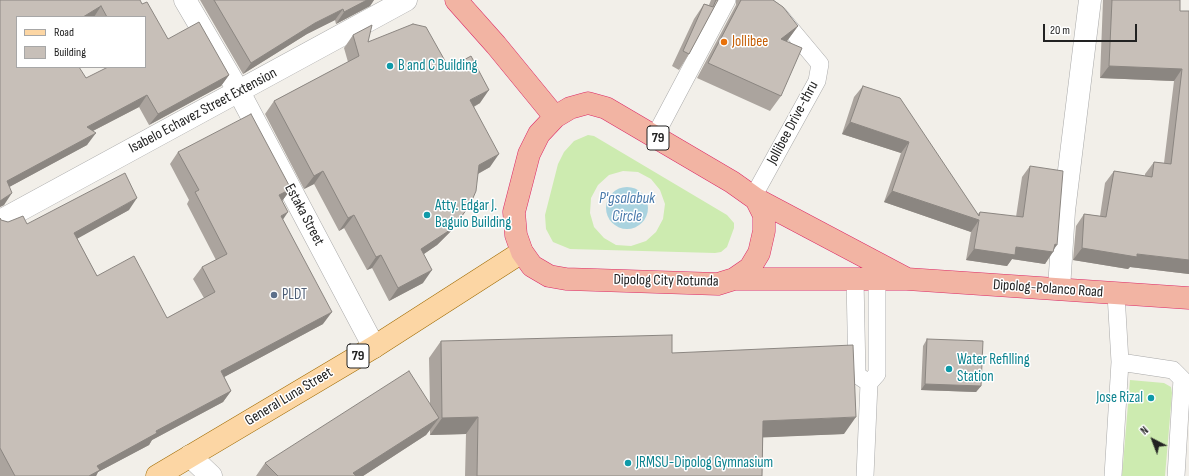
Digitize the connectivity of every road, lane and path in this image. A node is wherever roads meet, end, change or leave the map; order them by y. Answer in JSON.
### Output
{"nodes":[{"id":1,"x":185,"y":0,"type":"edge"},
{"id":2,"x":406,"y":0,"type":"edge"},
{"id":3,"x":727,"y":0,"type":"edge"},
{"id":4,"x":758,"y":0,"type":"edge"},
{"id":5,"x":1090,"y":0,"type":"edge"},
{"id":6,"x":458,"y":1,"type":"edge"},
{"id":7,"x":239,"y":92,"type":"junction"},
{"id":8,"x":555,"y":117,"type":"junction"},
{"id":9,"x":655,"y":136,"type":"junction"},
{"id":10,"x":755,"y":198,"type":"junction"},
{"id":11,"x":0,"y":221,"type":"edge"},
{"id":12,"x":522,"y":252,"type":"junction"},
{"id":13,"x":734,"y":279,"type":"junction"},
{"id":14,"x":854,"y":279,"type":"junction"},
{"id":15,"x":876,"y":279,"type":"junction"},
{"id":16,"x":907,"y":279,"type":"junction"},
{"id":17,"x":1059,"y":289,"type":"junction"},
{"id":18,"x":1116,"y":294,"type":"junction"},
{"id":19,"x":1189,"y":298,"type":"edge"},
{"id":20,"x":374,"y":347,"type":"junction"},
{"id":21,"x":1120,"y":362,"type":"junction"},
{"id":22,"x":869,"y":382,"type":"junction"},
{"id":23,"x":190,"y":456,"type":"junction"},
{"id":24,"x":157,"y":476,"type":"edge"},
{"id":25,"x":211,"y":476,"type":"edge"},
{"id":26,"x":865,"y":476,"type":"edge"},
{"id":27,"x":1113,"y":476,"type":"edge"},
{"id":28,"x":1176,"y":476,"type":"edge"}],
"edges":[{"from":1,"to":7,"type":"street","name":"Estaka Street"},
{"from":2,"to":7,"type":"street","name":"Isabelo Echavez Street Extension"},
{"from":3,"to":9,"type":"lane"},
{"from":4,"to":10,"type":"lane","name":"Jollibee Drive-thru"},
{"from":5,"to":17,"type":"street"},
{"from":6,"to":8,"type":"highway"},
{"from":7,"to":11,"type":"street","name":"Isabelo Echavez Street Extension"},
{"from":7,"to":20,"type":"street","name":"Estaka Street"},
{"from":8,"to":9,"type":"highway","name":"Dipolog City Rotunda","number":"79"},
{"from":8,"to":12,"type":"highway","name":"Dipolog City Rotunda","number":"79"},
{"from":9,"to":10,"type":"highway","name":"Dipolog City Rotunda","number":"79"},
{"from":10,"to":13,"type":"highway","name":"Dipolog City Rotunda","number":"79"},
{"from":10,"to":16,"type":"highway"},
{"from":12,"to":13,"type":"highway","name":"Dipolog City Rotunda","number":"79"},
{"from":12,"to":20,"type":"main road","name":"General Luna Street","number":"79"},
{"from":13,"to":14,"type":"highway","name":"Dipolog-Polanco Road"},
{"from":14,"to":15,"type":"highway","name":"Dipolog-Polanco Road"},
{"from":14,"to":22,"type":"lane"},
{"from":15,"to":16,"type":"highway","name":"Dipolog-Polanco Road"},
{"from":15,"to":22,"type":"lane"},
{"from":16,"to":17,"type":"highway","name":"Dipolog-Polanco Road"},
{"from":17,"to":18,"type":"highway","name":"Dipolog-Polanco Road"},
{"from":18,"to":19,"type":"highway","name":"Dipolog-Polanco Road"},
{"from":18,"to":21,"type":"lane"},
{"from":20,"to":23,"type":"main road","name":"General Luna Street","number":"79"},
{"from":21,"to":27,"type":"lane"},
{"from":21,"to":28,"type":"lane"},
{"from":22,"to":26,"type":"lane"},
{"from":23,"to":24,"type":"main road","name":"General Luna Street","number":"79"},
{"from":23,"to":25,"type":"street"}]}
